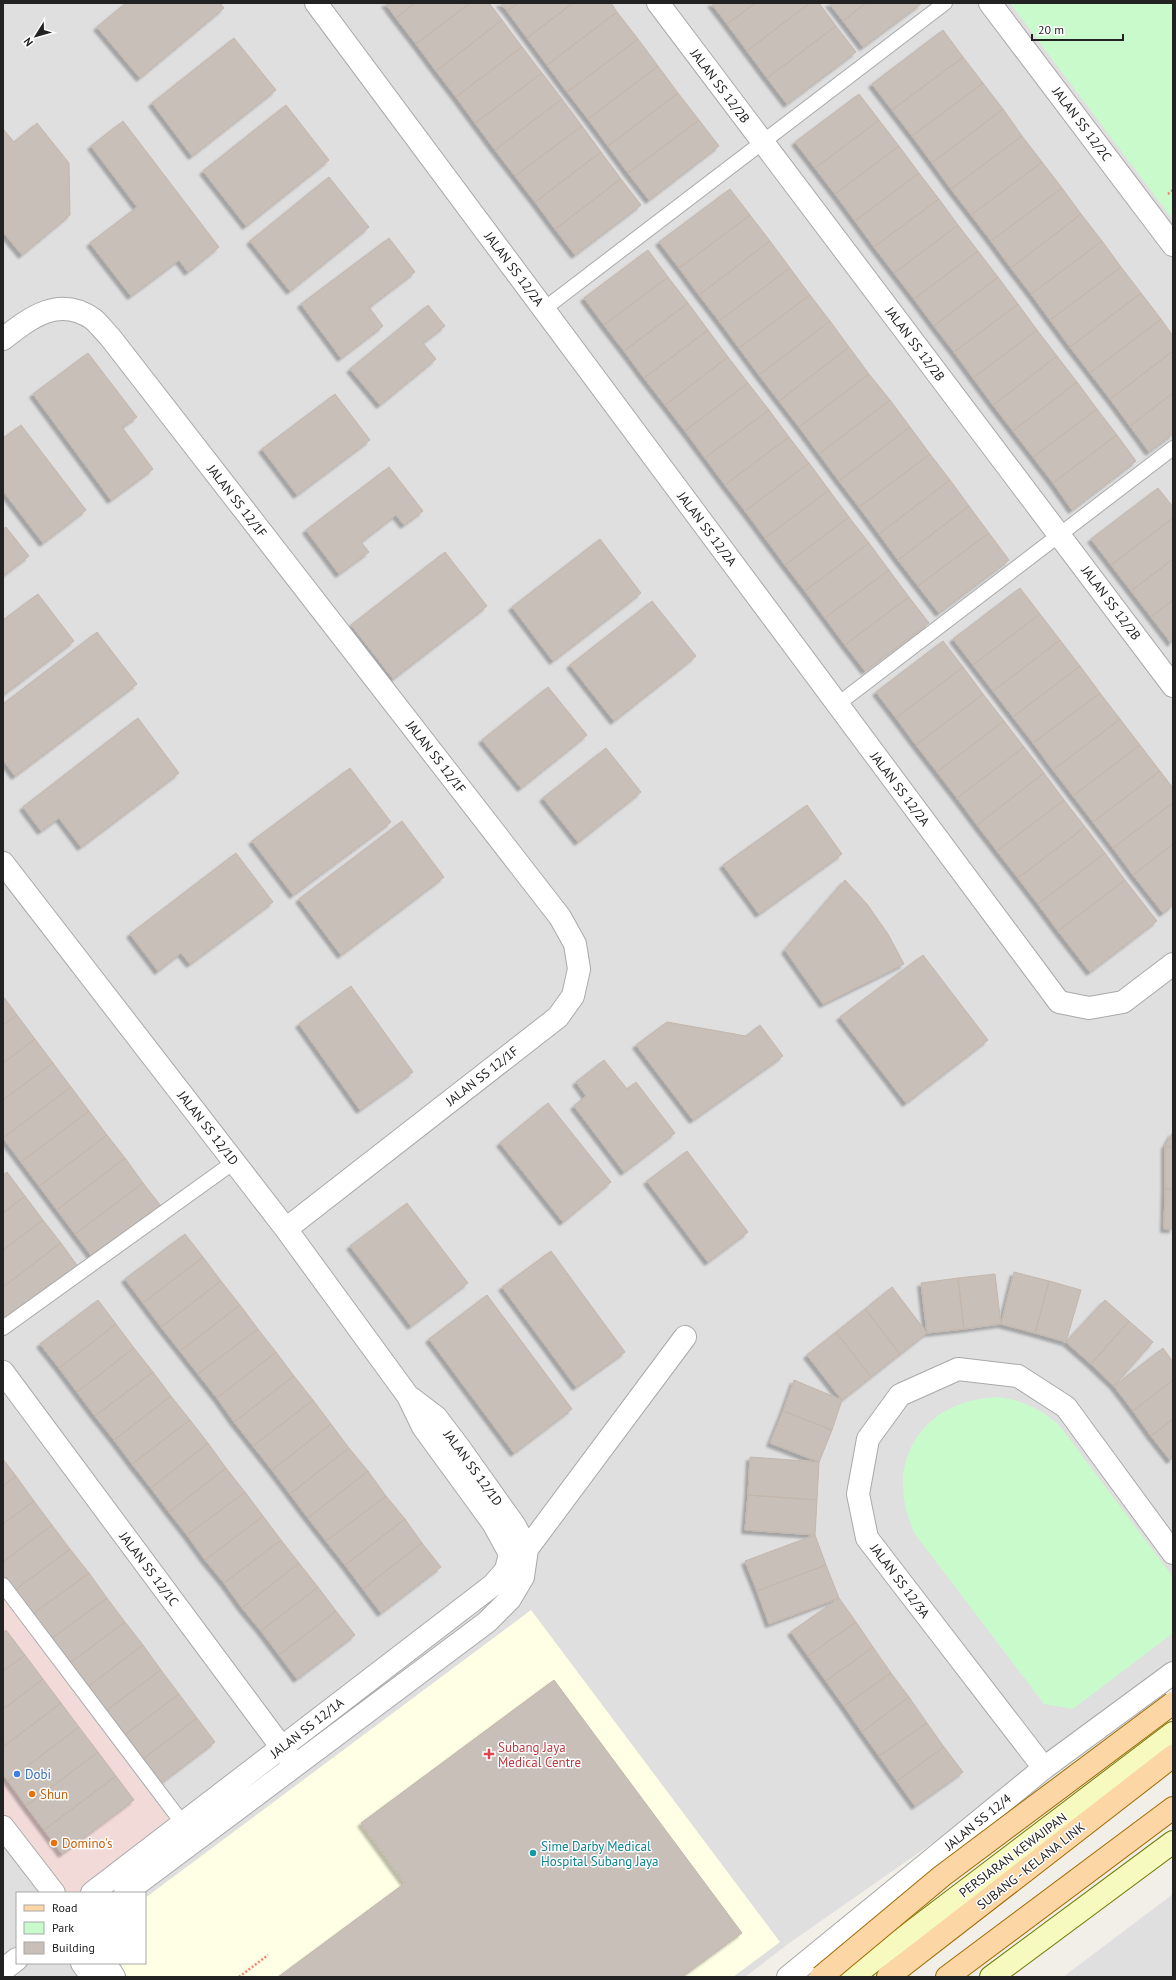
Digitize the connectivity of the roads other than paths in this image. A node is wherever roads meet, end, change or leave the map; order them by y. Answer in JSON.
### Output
{"nodes":[{"id":1,"x":316,"y":3,"type":"edge"},
{"id":2,"x":658,"y":3,"type":"edge"},
{"id":3,"x":945,"y":3,"type":"edge"},
{"id":4,"x":990,"y":3,"type":"edge"},
{"id":5,"x":762,"y":142,"type":"junction"},
{"id":6,"x":1173,"y":245,"type":"edge"},
{"id":7,"x":544,"y":309,"type":"junction"},
{"id":8,"x":3,"y":339,"type":"edge"},
{"id":9,"x":1173,"y":448,"type":"edge"},
{"id":10,"x":1059,"y":535,"type":"junction"},
{"id":11,"x":1173,"y":686,"type":"edge"},
{"id":12,"x":838,"y":704,"type":"junction"},
{"id":13,"x":3,"y":863,"type":"edge"},
{"id":14,"x":1173,"y":964,"type":"edge"},
{"id":15,"x":234,"y":1162,"type":"junction"},
{"id":16,"x":286,"y":1229,"type":"junction"},
{"id":17,"x":3,"y":1328,"type":"edge"},
{"id":18,"x":685,"y":1337,"type":"dead end"},
{"id":19,"x":3,"y":1372,"type":"edge"},
{"id":20,"x":518,"y":1551,"type":"junction"},
{"id":21,"x":1173,"y":1553,"type":"edge"},
{"id":22,"x":3,"y":1585,"type":"edge"},
{"id":23,"x":1173,"y":1673,"type":"edge"},
{"id":24,"x":1173,"y":1703,"type":"edge"},
{"id":25,"x":1092,"y":1733,"type":"junction"},
{"id":26,"x":1173,"y":1733,"type":"edge"},
{"id":27,"x":282,"y":1747,"type":"junction"},
{"id":28,"x":1173,"y":1756,"type":"edge"},
{"id":29,"x":295,"y":1765,"type":"junction"},
{"id":30,"x":1044,"y":1768,"type":"junction"},
{"id":31,"x":1122,"y":1771,"type":"junction"},
{"id":32,"x":1173,"y":1808,"type":"edge"},
{"id":33,"x":3,"y":1827,"type":"edge"},
{"id":34,"x":189,"y":1832,"type":"junction"},
{"id":35,"x":1173,"y":1842,"type":"edge"},
{"id":36,"x":49,"y":1890,"type":"edge"},
{"id":37,"x":94,"y":1892,"type":"edge"},
{"id":38,"x":126,"y":1892,"type":"edge"},
{"id":39,"x":16,"y":1960,"type":"edge"},
{"id":40,"x":83,"y":1964,"type":"edge"},
{"id":41,"x":106,"y":1964,"type":"edge"},
{"id":42,"x":3,"y":1970,"type":"edge"},
{"id":43,"x":92,"y":1977,"type":"edge"},
{"id":44,"x":114,"y":1977,"type":"edge"},
{"id":45,"x":788,"y":1977,"type":"edge"},
{"id":46,"x":821,"y":1977,"type":"edge"},
{"id":47,"x":852,"y":1977,"type":"edge"},
{"id":48,"x":888,"y":1977,"type":"edge"},
{"id":49,"x":947,"y":1977,"type":"edge"},
{"id":50,"x":991,"y":1977,"type":"edge"}],
"edges":[{"from":1,"to":7,"type":"street","name":"JALAN SS 12/2A"},
{"from":2,"to":5,"type":"street","name":"JALAN SS 12/2B"},
{"from":3,"to":5,"type":"lane"},
{"from":4,"to":6,"type":"street","name":"JALAN SS 12/2C"},
{"from":5,"to":7,"type":"lane"},
{"from":5,"to":10,"type":"street","name":"JALAN SS 12/2B"},
{"from":7,"to":12,"type":"street","name":"JALAN SS 12/2A"},
{"from":8,"to":16,"type":"street","name":"JALAN SS 12/1F"},
{"from":9,"to":10,"type":"lane"},
{"from":10,"to":11,"type":"street","name":"JALAN SS 12/2B"},
{"from":10,"to":12,"type":"lane"},
{"from":12,"to":14,"type":"street","name":"JALAN SS 12/2A"},
{"from":13,"to":15,"type":"street","name":"JALAN SS 12/1D"},
{"from":15,"to":16,"type":"street","name":"JALAN SS 12/1D"},
{"from":15,"to":17,"type":"lane"},
{"from":16,"to":20,"type":"street","name":"JALAN SS 12/1D"},
{"from":18,"to":20,"type":"street"},
{"from":19,"to":27,"type":"street","name":"JALAN SS 12/1C"},
{"from":20,"to":27,"type":"street","name":"JALAN SS 12/1A"},
{"from":20,"to":29,"type":"street","name":"JALAN SS 12/1A"},
{"from":21,"to":30,"type":"street","name":"JALAN SS 12/3A"},
{"from":22,"to":34,"type":"lane"},
{"from":23,"to":25,"type":"street","name":"JALAN SS 12/4"},
{"from":24,"to":46,"type":"main road","bridge":true},
{"from":25,"to":30,"type":"street","name":"JALAN SS 12/4"},
{"from":25,"to":31,"type":"street"},
{"from":26,"to":31,"type":"main road","name":"PERSIARAN KEWAJIPAN"},
{"from":27,"to":29,"type":"street","name":"JALAN SS 12/1C"},
{"from":27,"to":34,"type":"street","name":"JALAN SS 12/1A"},
{"from":28,"to":48,"type":"main road","name":"SUBANG - KELANA LINK"},
{"from":29,"to":34,"type":"street","name":"JALAN SS 12/1A"},
{"from":30,"to":45,"type":"street","name":"JALAN SS 12/4"},
{"from":31,"to":47,"type":"main road","name":"PERSIARAN KEWAJIPAN"},
{"from":32,"to":49,"type":"main road"},
{"from":33,"to":36,"type":"street"},
{"from":34,"to":37,"type":"street","name":"JALAN SS 12/1A"},
{"from":34,"to":38,"type":"street","name":"JALAN SS 12/1A"},
{"from":35,"to":50,"type":"main road"},
{"from":39,"to":42,"type":"street"},
{"from":40,"to":43,"type":"street"},
{"from":41,"to":44,"type":"street"}]}
